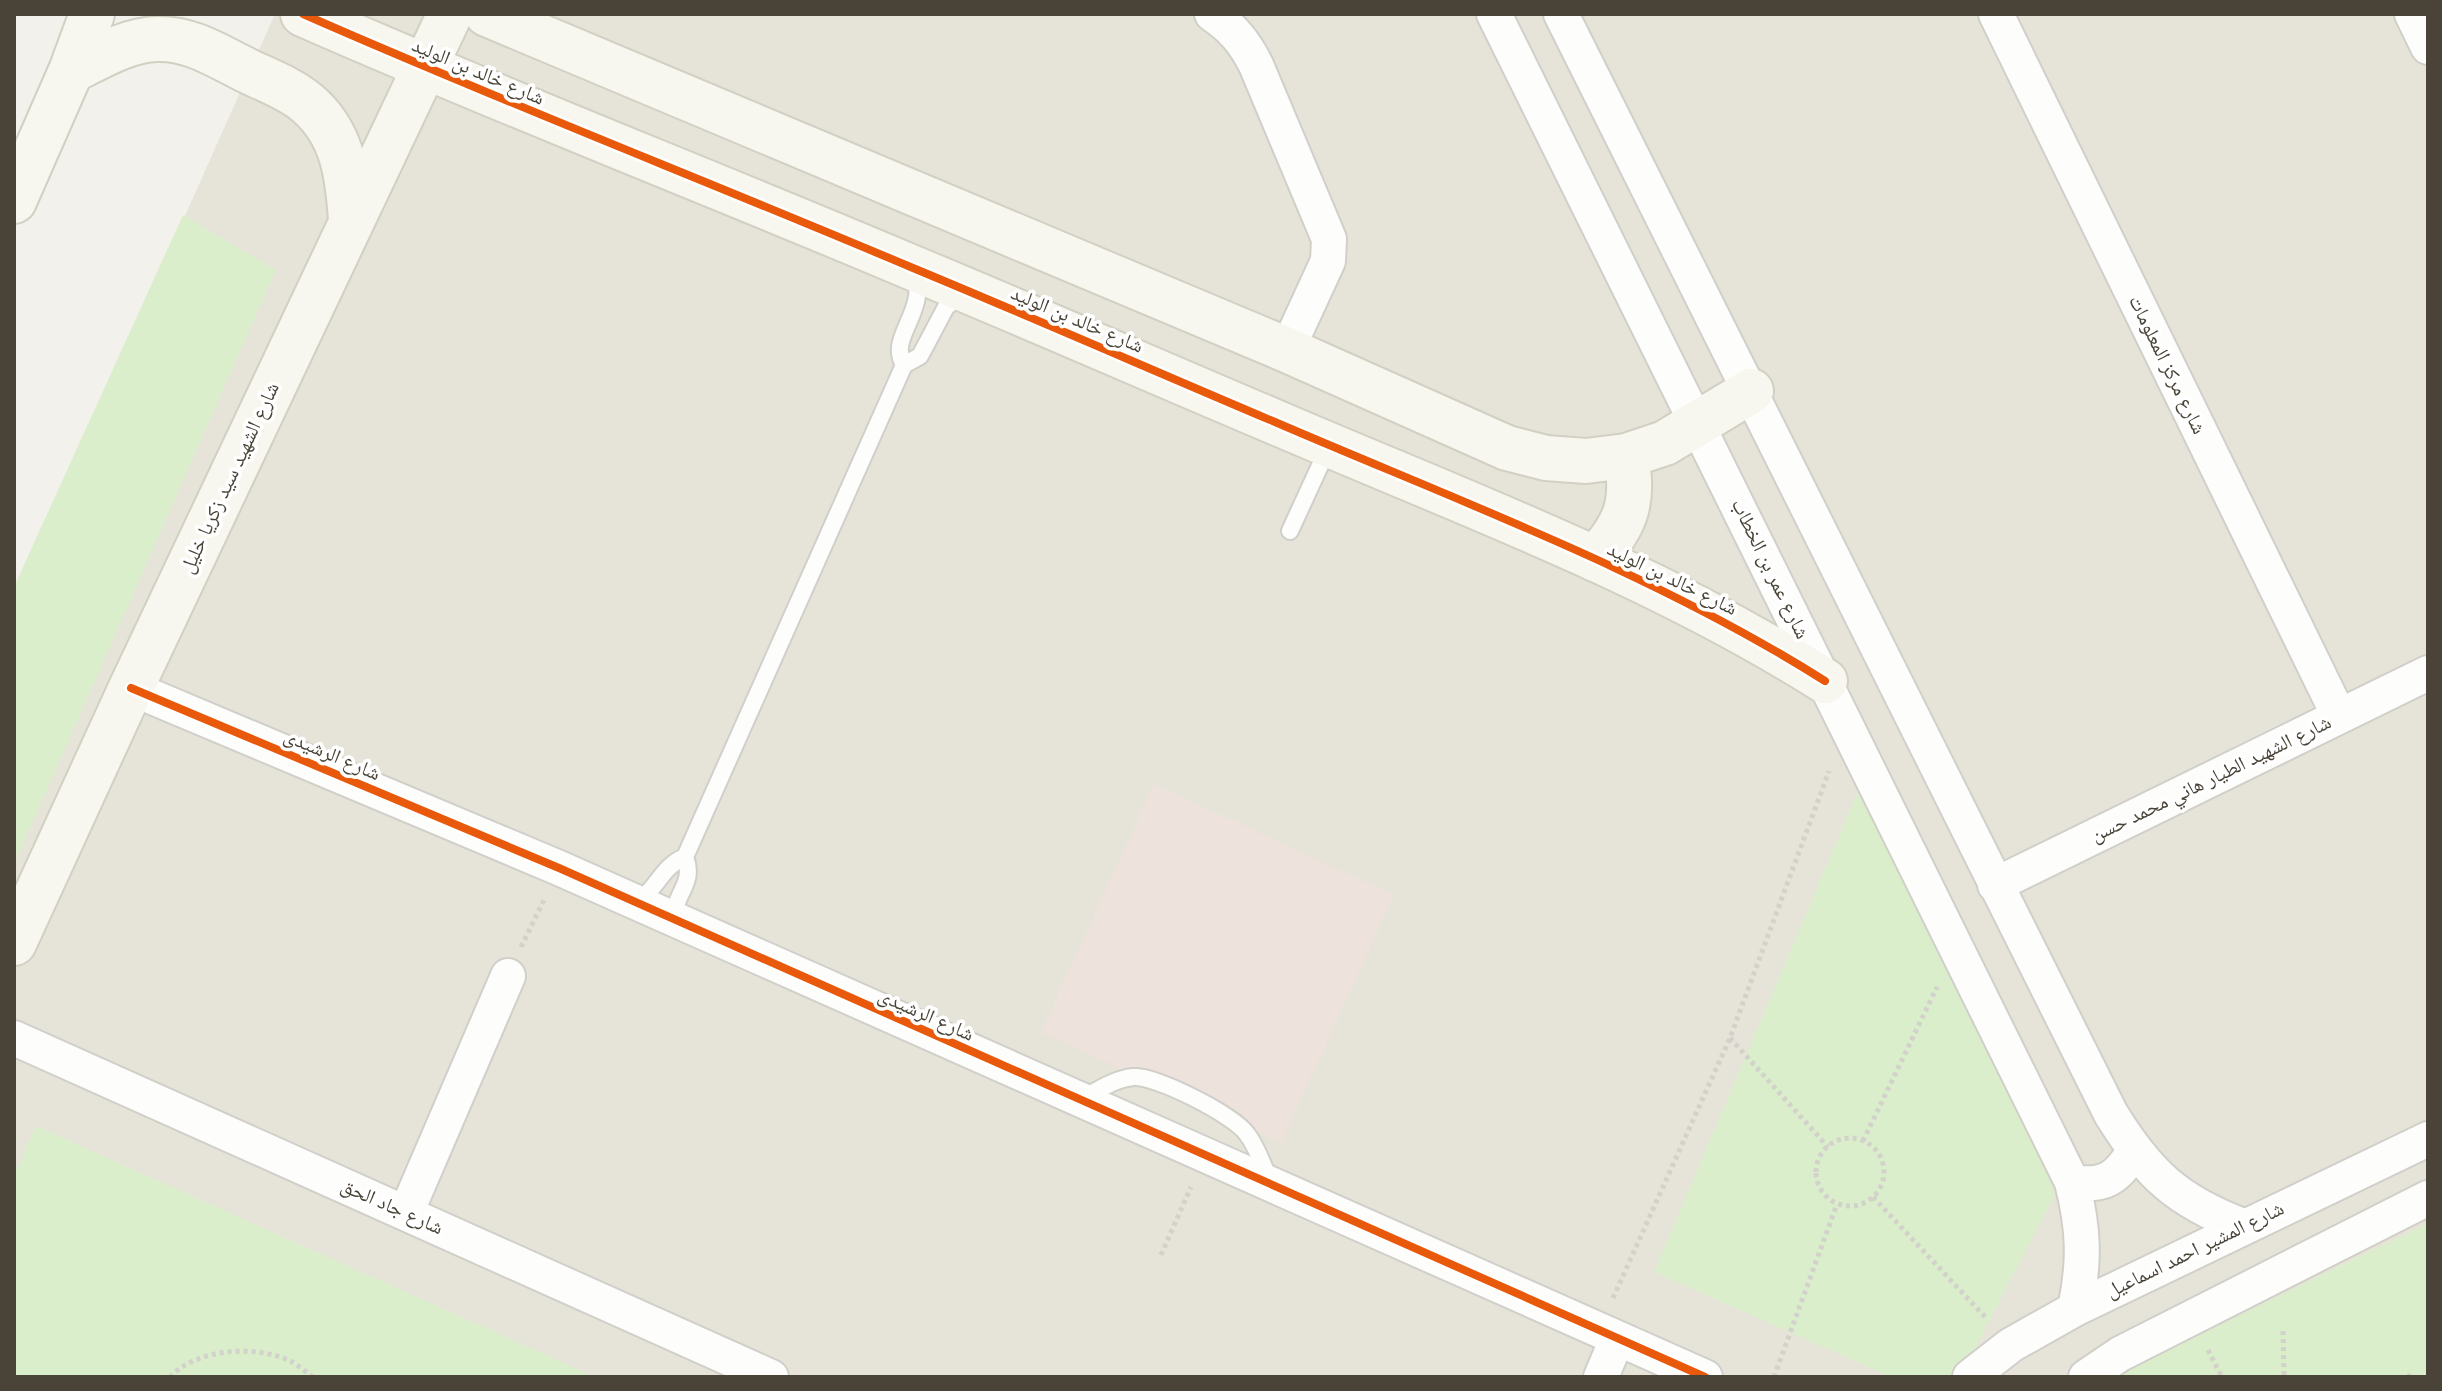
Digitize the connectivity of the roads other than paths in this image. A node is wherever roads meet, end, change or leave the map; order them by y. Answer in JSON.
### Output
{"nodes":[{"id":1,"x":92,"y":14,"type":"edge"},
{"id":2,"x":303,"y":14,"type":"edge"},
{"id":3,"x":450,"y":14,"type":"edge"},
{"id":4,"x":487,"y":14,"type":"edge"},
{"id":5,"x":1212,"y":14,"type":"edge"},
{"id":6,"x":1494,"y":14,"type":"edge"},
{"id":7,"x":1561,"y":14,"type":"edge"},
{"id":8,"x":1996,"y":14,"type":"edge"},
{"id":9,"x":2412,"y":14,"type":"edge"},
{"id":10,"x":2428,"y":47,"type":"edge"},
{"id":11,"x":425,"y":68,"type":"junction"},
{"id":12,"x":71,"y":71,"type":"junction"},
{"id":13,"x":14,"y":201,"type":"edge"},
{"id":14,"x":351,"y":220,"type":"junction"},
{"id":15,"x":914,"y":268,"type":"junction"},
{"id":16,"x":967,"y":291,"type":"junction"},
{"id":17,"x":1287,"y":350,"type":"junction"},
{"id":18,"x":904,"y":365,"type":"junction"},
{"id":19,"x":1751,"y":391,"type":"junction"},
{"id":20,"x":1698,"y":425,"type":"junction"},
{"id":21,"x":1329,"y":445,"type":"junction"},
{"id":22,"x":1626,"y":456,"type":"junction"},
{"id":23,"x":1290,"y":531,"type":"dead end"},
{"id":24,"x":1595,"y":559,"type":"junction"},
{"id":25,"x":2428,"y":673,"type":"edge"},
{"id":26,"x":1825,"y":681,"type":"junction"},
{"id":27,"x":131,"y":688,"type":"junction"},
{"id":28,"x":2339,"y":716,"type":"junction"},
{"id":29,"x":685,"y":857,"type":"junction"},
{"id":30,"x":1995,"y":885,"type":"junction"},
{"id":31,"x":635,"y":902,"type":"junction"},
{"id":32,"x":675,"y":920,"type":"junction"},
{"id":33,"x":14,"y":943,"type":"edge"},
{"id":34,"x":508,"y":976,"type":"road end"},
{"id":35,"x":14,"y":1038,"type":"edge"},
{"id":36,"x":1078,"y":1100,"type":"junction"},
{"id":37,"x":2428,"y":1139,"type":"edge"},
{"id":38,"x":2134,"y":1151,"type":"junction"},
{"id":39,"x":2072,"y":1182,"type":"junction"},
{"id":40,"x":1273,"y":1187,"type":"junction"},
{"id":41,"x":2428,"y":1198,"type":"edge"},
{"id":42,"x":406,"y":1213,"type":"junction"},
{"id":43,"x":2243,"y":1226,"type":"junction"},
{"id":44,"x":2075,"y":1309,"type":"junction"},
{"id":45,"x":1608,"y":1335,"type":"junction"},
{"id":46,"x":2014,"y":1361,"type":"edge"},
{"id":47,"x":771,"y":1377,"type":"edge"},
{"id":48,"x":1601,"y":1377,"type":"edge"},
{"id":49,"x":1705,"y":1377,"type":"edge"},
{"id":50,"x":1970,"y":1377,"type":"edge"},
{"id":51,"x":2086,"y":1377,"type":"edge"}],
"edges":[{"from":1,"to":12,"type":"street"},
{"from":2,"to":11,"type":"street","name":"شارع خالد بن الوليد"},
{"from":3,"to":11,"type":"street","name":"شارع الشهيد سيد زكريا خليل"},
{"from":4,"to":17,"type":"street"},
{"from":5,"to":17,"type":"street"},
{"from":6,"to":20,"type":"street","name":"شارع عمر بن الخطاب"},
{"from":7,"to":19,"type":"street"},
{"from":8,"to":28,"type":"street","name":"شارع مركز المعلومات"},
{"from":9,"to":10,"type":"street"},
{"from":11,"to":14,"type":"street","name":"شارع الشهيد سيد زكريا خليل"},
{"from":11,"to":15,"type":"street","name":"شارع خالد بن الوليد"},
{"from":12,"to":13,"type":"street"},
{"from":12,"to":14,"type":"street"},
{"from":14,"to":27,"type":"street","name":"شارع الشهيد سيد زكريا خليل"},
{"from":15,"to":16,"type":"street","name":"شارع خالد بن الوليد"},
{"from":15,"to":18,"type":"lane"},
{"from":16,"to":18,"type":"lane"},
{"from":16,"to":21,"type":"street","name":"شارع خالد بن الوليد"},
{"from":17,"to":22,"type":"street"},
{"from":18,"to":29,"type":"lane"},
{"from":19,"to":20,"type":"street"},
{"from":19,"to":30,"type":"street"},
{"from":20,"to":22,"type":"street"},
{"from":20,"to":26,"type":"street","name":"شارع عمر بن الخطاب"},
{"from":21,"to":23,"type":"lane"},
{"from":21,"to":24,"type":"street","name":"شارع خالد بن الوليد"},
{"from":22,"to":24,"type":"street"},
{"from":24,"to":26,"type":"street","name":"شارع خالد بن الوليد"},
{"from":25,"to":28,"type":"street","name":"شارع الشهيد الطيار هاني محمد حسن"},
{"from":26,"to":39,"type":"street","name":"شارع عمر بن الخطاب"},
{"from":27,"to":31,"type":"street","name":"شارع الرشيدى"},
{"from":27,"to":33,"type":"street","name":"شارع الشهيد سيد زكريا خليل"},
{"from":28,"to":30,"type":"street","name":"شارع الشهيد الطيار هاني محمد حسن"},
{"from":29,"to":31,"type":"lane"},
{"from":29,"to":32,"type":"lane"},
{"from":30,"to":38,"type":"street"},
{"from":31,"to":32,"type":"street","name":"شارع الرشيدى"},
{"from":32,"to":36,"type":"street","name":"شارع الرشيدى"},
{"from":34,"to":42,"type":"street"},
{"from":35,"to":42,"type":"street","name":"شارع جاد الحق"},
{"from":36,"to":40,"type":"street","name":"شارع الرشيدى"},
{"from":36,"to":40,"type":"lane"},
{"from":37,"to":43,"type":"street","name":"شارع المشير احمد اسماعيل"},
{"from":38,"to":39,"type":"street"},
{"from":38,"to":43,"type":"street"},
{"from":39,"to":44,"type":"street","name":"شارع عمر بن الخطاب"},
{"from":40,"to":45,"type":"street","name":"شارع الرشيدى"},
{"from":41,"to":51,"type":"street"},
{"from":42,"to":47,"type":"street","name":"شارع جاد الحق"},
{"from":43,"to":44,"type":"street","name":"شارع المشير احمد اسماعيل"},
{"from":44,"to":46,"type":"street","name":"شارع المشير احمد اسماعيل"},
{"from":45,"to":48,"type":"street"},
{"from":45,"to":49,"type":"street","name":"شارع الرشيدى"},
{"from":46,"to":50,"type":"street","name":"شارع المشير احمد اسماعيل"}]}
